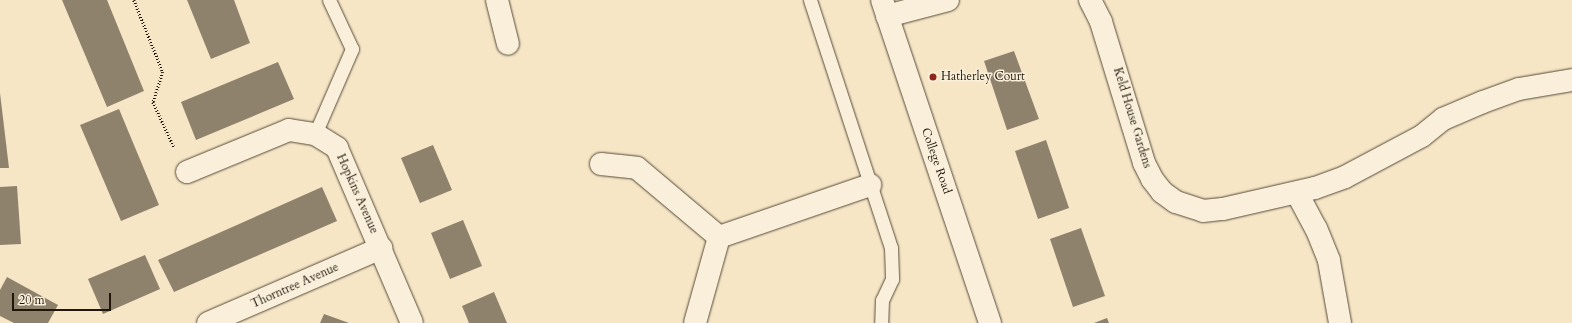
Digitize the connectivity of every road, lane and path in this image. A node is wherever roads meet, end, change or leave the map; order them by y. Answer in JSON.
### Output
{"nodes":[{"id":1,"x":134,"y":0,"type":"edge"},
{"id":2,"x":329,"y":0,"type":"edge"},
{"id":3,"x":497,"y":0,"type":"edge"},
{"id":4,"x":810,"y":0,"type":"edge"},
{"id":5,"x":948,"y":0,"type":"edge"},
{"id":6,"x":1090,"y":0,"type":"edge"},
{"id":7,"x":884,"y":8,"type":"edge"},
{"id":8,"x":508,"y":44,"type":"dead end"},
{"id":9,"x":1572,"y":80,"type":"edge"},
{"id":10,"x":315,"y":134,"type":"junction"},
{"id":11,"x":601,"y":164,"type":"dead end"},
{"id":12,"x":187,"y":172,"type":"joint"},
{"id":13,"x":870,"y":186,"type":"junction"},
{"id":14,"x":1297,"y":193,"type":"junction"},
{"id":15,"x":719,"y":238,"type":"junction"},
{"id":16,"x":382,"y":248,"type":"junction"},
{"id":17,"x":242,"y":317,"type":"edge"},
{"id":18,"x":208,"y":323,"type":"edge"},
{"id":19,"x":412,"y":323,"type":"edge"},
{"id":20,"x":695,"y":323,"type":"edge"},
{"id":21,"x":881,"y":323,"type":"edge"},
{"id":22,"x":990,"y":323,"type":"edge"},
{"id":23,"x":1340,"y":323,"type":"edge"}],
"edges":[{"from":1,"to":12,"type":"path"},
{"from":2,"to":10,"type":"lane"},
{"from":3,"to":8,"type":"street"},
{"from":4,"to":13,"type":"lane"},
{"from":5,"to":7,"type":"street"},
{"from":6,"to":14,"type":"street","name":"Keld House Gardens"},
{"from":7,"to":22,"type":"street","name":"College Road"},
{"from":9,"to":14,"type":"street","name":"Keld House Gardens"},
{"from":10,"to":12,"type":"street","name":"Hopkins Avenue"},
{"from":10,"to":16,"type":"street","name":"Hopkins Avenue"},
{"from":11,"to":15,"type":"street"},
{"from":13,"to":15,"type":"street"},
{"from":13,"to":21,"type":"lane"},
{"from":14,"to":23,"type":"street"},
{"from":15,"to":20,"type":"street"},
{"from":16,"to":17,"type":"street","name":"Thorntree Avenue"},
{"from":16,"to":19,"type":"street","name":"Hopkins Avenue"},
{"from":17,"to":18,"type":"street","name":"Thorntree Avenue"}]}
